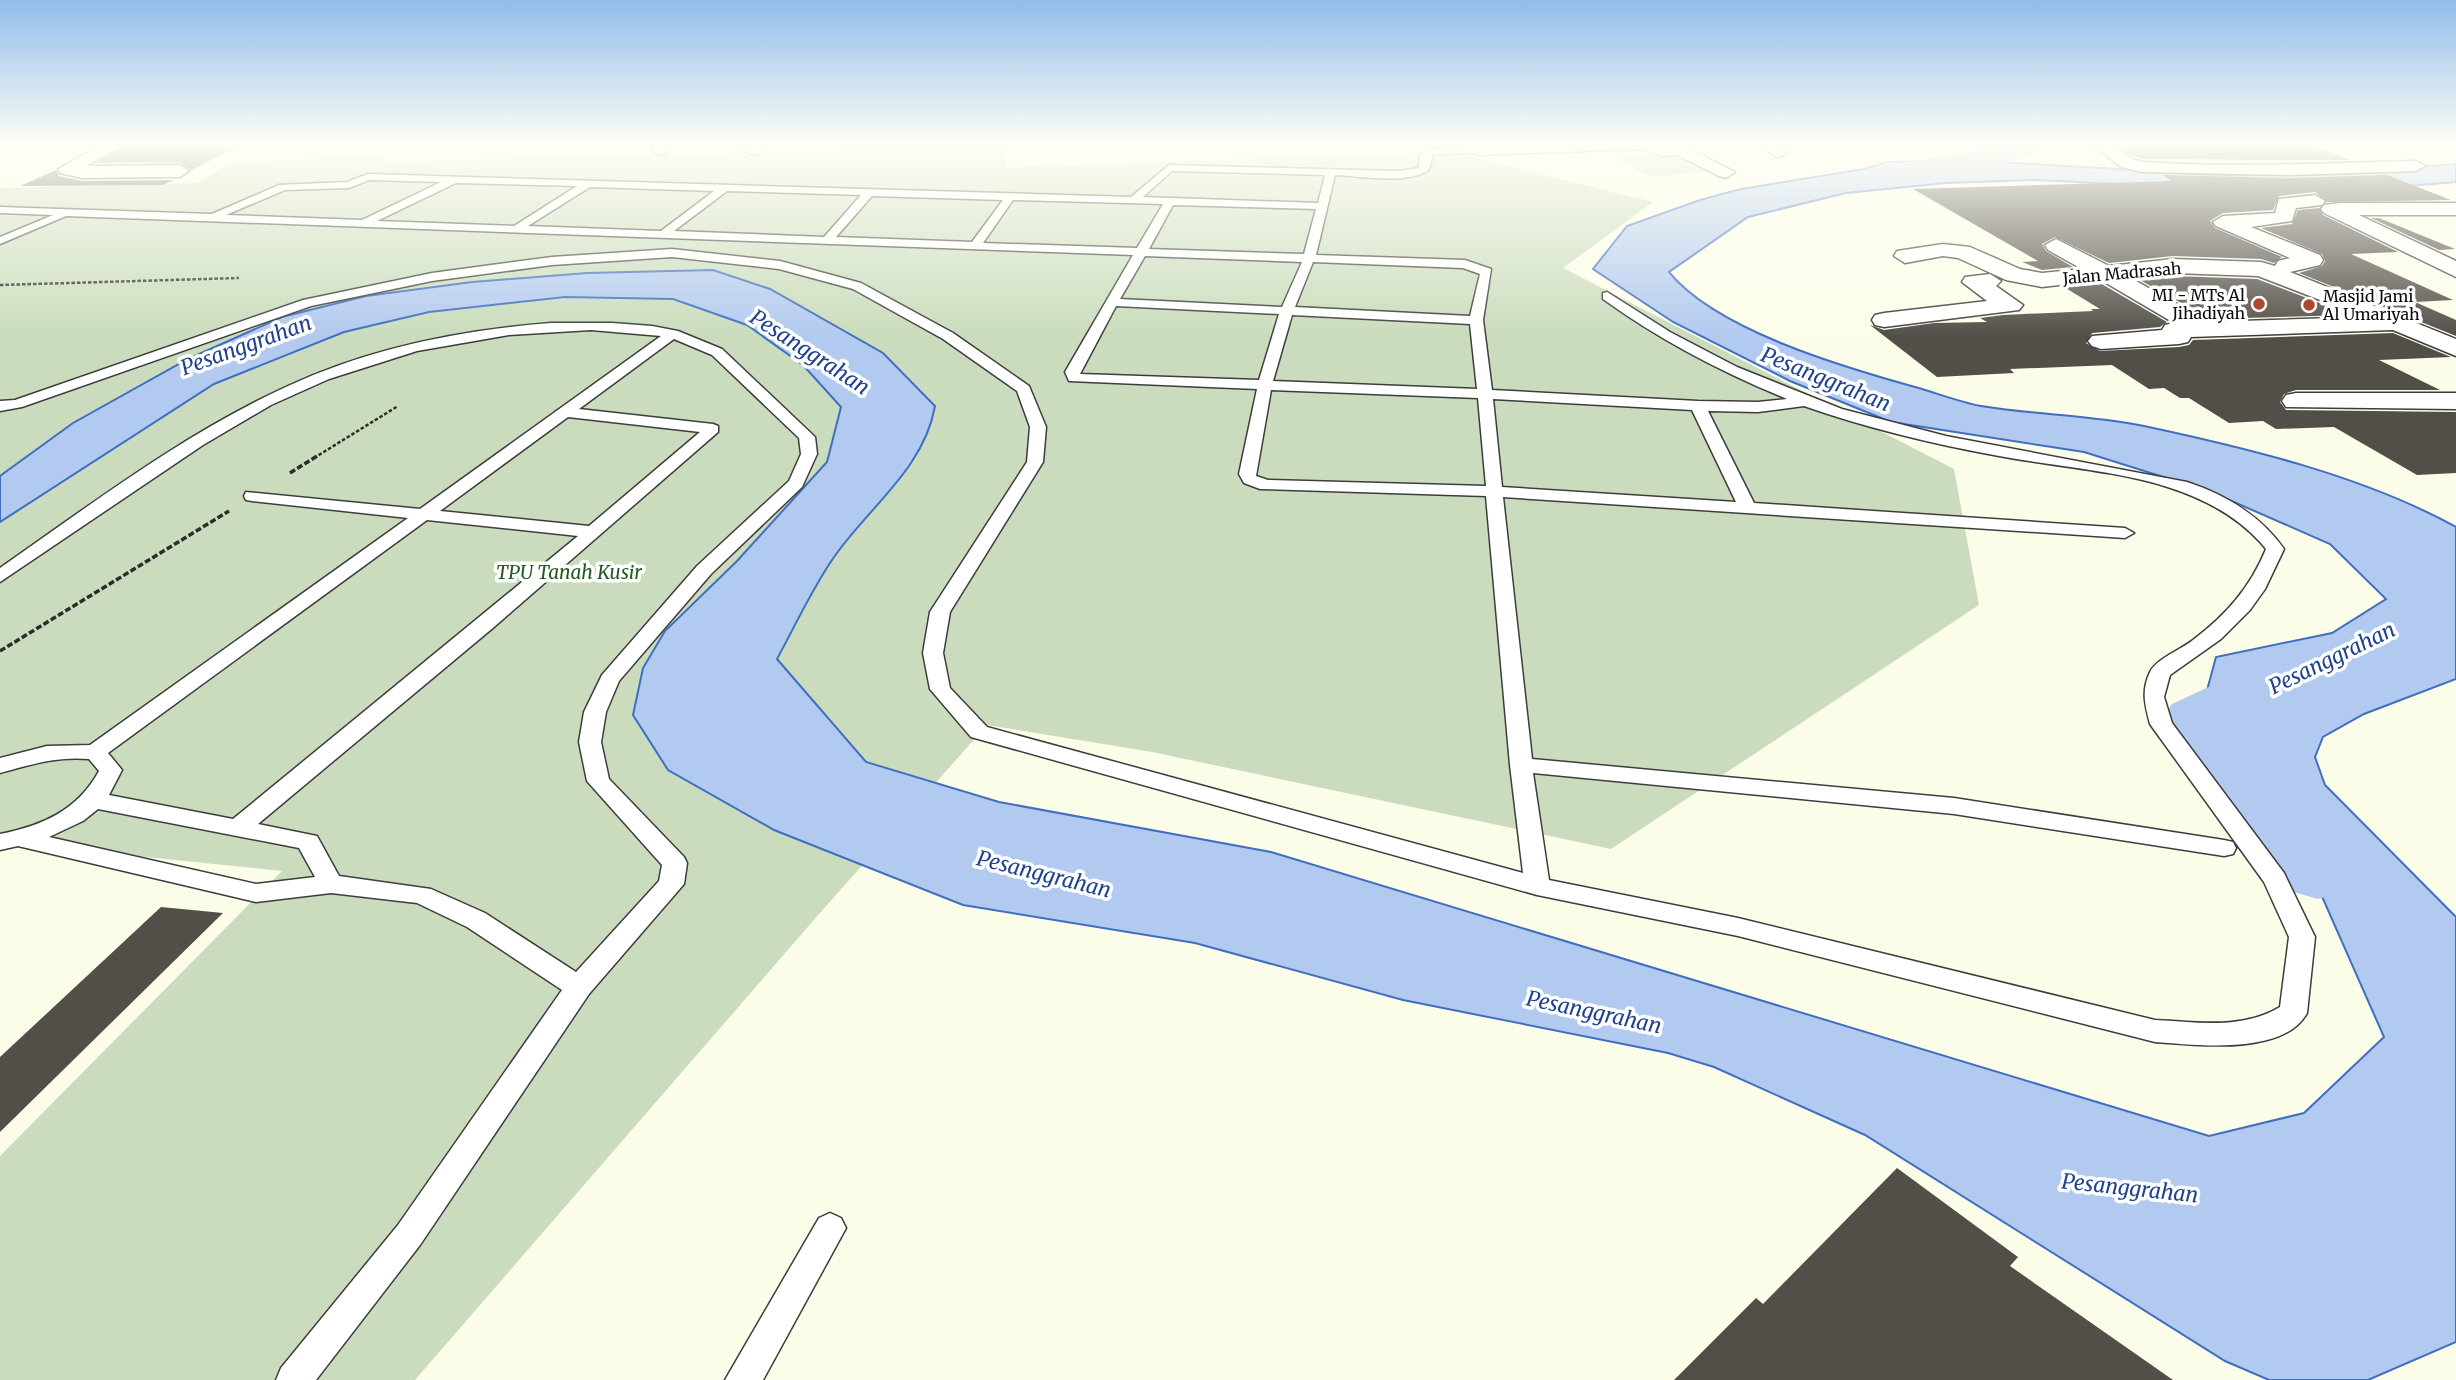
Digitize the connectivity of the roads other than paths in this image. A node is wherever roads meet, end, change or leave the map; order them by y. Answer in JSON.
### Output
{"nodes":[{"id":1,"x":233,"y":208,"type":"edge"},
{"id":2,"x":395,"y":208,"type":"edge"},
{"id":3,"x":549,"y":208,"type":"edge"},
{"id":4,"x":697,"y":208,"type":"edge"},
{"id":5,"x":855,"y":208,"type":"edge"},
{"id":6,"x":1002,"y":208,"type":"edge"},
{"id":7,"x":1166,"y":208,"type":"edge"},
{"id":8,"x":1319,"y":208,"type":"edge"},
{"id":9,"x":2286,"y":208,"type":"edge"},
{"id":10,"x":0,"y":210,"type":"edge"},
{"id":11,"x":2452,"y":211,"type":"edge"},
{"id":12,"x":69,"y":213,"type":"junction"},
{"id":13,"x":212,"y":217,"type":"junction"},
{"id":14,"x":364,"y":223,"type":"junction"},
{"id":15,"x":516,"y":229,"type":"junction"},
{"id":16,"x":666,"y":232,"type":"junction"},
{"id":17,"x":828,"y":240,"type":"junction"},
{"id":18,"x":0,"y":241,"type":"edge"},
{"id":19,"x":2056,"y":245,"type":"dead end"},
{"id":20,"x":975,"y":246,"type":"junction"},
{"id":21,"x":1140,"y":252,"type":"junction"},
{"id":22,"x":1906,"y":256,"type":"dead end"},
{"id":23,"x":1309,"y":258,"type":"junction"},
{"id":24,"x":2261,"y":269,"type":"junction"},
{"id":25,"x":2456,"y":270,"type":"edge"},
{"id":26,"x":2104,"y":272,"type":"junction"},
{"id":27,"x":2030,"y":279,"type":"junction"},
{"id":28,"x":1607,"y":296,"type":"dead end"},
{"id":29,"x":1110,"y":302,"type":"junction"},
{"id":30,"x":1287,"y":310,"type":"junction"},
{"id":31,"x":1476,"y":320,"type":"junction"},
{"id":32,"x":1884,"y":320,"type":"dead end"},
{"id":33,"x":2403,"y":324,"type":"junction"},
{"id":34,"x":2204,"y":330,"type":"junction"},
{"id":35,"x":673,"y":334,"type":"junction"},
{"id":36,"x":2101,"y":341,"type":"dead end"},
{"id":37,"x":2456,"y":348,"type":"edge"},
{"id":38,"x":1265,"y":385,"type":"junction"},
{"id":39,"x":1485,"y":394,"type":"junction"},
{"id":40,"x":1806,"y":400,"type":"junction"},
{"id":41,"x":2296,"y":401,"type":"dead end"},
{"id":42,"x":2456,"y":401,"type":"edge"},
{"id":43,"x":0,"y":406,"type":"edge"},
{"id":44,"x":1698,"y":406,"type":"junction"},
{"id":45,"x":564,"y":412,"type":"junction"},
{"id":46,"x":1493,"y":491,"type":"junction"},
{"id":47,"x":252,"y":496,"type":"road end"},
{"id":48,"x":1748,"y":507,"type":"junction"},
{"id":49,"x":421,"y":514,"type":"junction"},
{"id":50,"x":592,"y":532,"type":"junction"},
{"id":51,"x":2125,"y":533,"type":"dead end"},
{"id":52,"x":0,"y":576,"type":"edge"},
{"id":53,"x":95,"y":752,"type":"junction"},
{"id":54,"x":1521,"y":765,"type":"junction"},
{"id":55,"x":0,"y":766,"type":"edge"},
{"id":56,"x":93,"y":800,"type":"junction"},
{"id":57,"x":240,"y":826,"type":"junction"},
{"id":58,"x":11,"y":840,"type":"edge"},
{"id":59,"x":2224,"y":848,"type":"dead end"},
{"id":60,"x":331,"y":884,"type":"junction"},
{"id":61,"x":1537,"y":886,"type":"junction"},
{"id":62,"x":579,"y":987,"type":"junction"},
{"id":63,"x":831,"y":1228,"type":"dead end"},
{"id":64,"x":294,"y":1380,"type":"edge"},
{"id":65,"x":743,"y":1380,"type":"edge"}],
"edges":[{"from":1,"to":13,"type":"lane"},
{"from":2,"to":14,"type":"lane"},
{"from":3,"to":15,"type":"lane"},
{"from":4,"to":16,"type":"lane"},
{"from":5,"to":17,"type":"lane"},
{"from":6,"to":20,"type":"lane"},
{"from":7,"to":21,"type":"lane"},
{"from":8,"to":23,"type":"lane"},
{"from":9,"to":24,"type":"street"},
{"from":10,"to":12,"type":"lane"},
{"from":11,"to":25,"type":"street"},
{"from":12,"to":13,"type":"lane"},
{"from":12,"to":18,"type":"lane"},
{"from":13,"to":14,"type":"lane"},
{"from":14,"to":15,"type":"lane"},
{"from":15,"to":16,"type":"lane"},
{"from":16,"to":17,"type":"lane"},
{"from":17,"to":20,"type":"lane"},
{"from":19,"to":26,"type":"street"},
{"from":20,"to":21,"type":"lane"},
{"from":21,"to":23,"type":"lane"},
{"from":21,"to":29,"type":"lane"},
{"from":22,"to":27,"type":"street","name":"Jalan Madrasah"},
{"from":23,"to":30,"type":"lane"},
{"from":23,"to":31,"type":"lane"},
{"from":24,"to":26,"type":"street","name":"Jalan Madrasah"},
{"from":24,"to":33,"type":"street","name":"Jalan Madrasah"},
{"from":26,"to":27,"type":"street","name":"Jalan Madrasah"},
{"from":26,"to":34,"type":"street"},
{"from":27,"to":32,"type":"street"},
{"from":28,"to":40,"type":"lane"},
{"from":29,"to":30,"type":"lane"},
{"from":29,"to":38,"type":"lane"},
{"from":30,"to":31,"type":"lane"},
{"from":30,"to":38,"type":"lane"},
{"from":31,"to":39,"type":"lane"},
{"from":33,"to":34,"type":"street"},
{"from":33,"to":37,"type":"street","name":"Jalan Madrasah"},
{"from":34,"to":36,"type":"street"},
{"from":35,"to":45,"type":"lane"},
{"from":35,"to":52,"type":"lane"},
{"from":35,"to":62,"type":"lane"},
{"from":38,"to":39,"type":"lane"},
{"from":38,"to":46,"type":"lane"},
{"from":39,"to":44,"type":"lane"},
{"from":39,"to":46,"type":"lane"},
{"from":40,"to":44,"type":"lane"},
{"from":40,"to":61,"type":"lane"},
{"from":41,"to":42,"type":"street"},
{"from":43,"to":61,"type":"lane"},
{"from":44,"to":48,"type":"lane"},
{"from":45,"to":49,"type":"lane"},
{"from":45,"to":50,"type":"lane"},
{"from":46,"to":48,"type":"lane"},
{"from":46,"to":54,"type":"lane"},
{"from":47,"to":49,"type":"lane"},
{"from":48,"to":51,"type":"lane"},
{"from":49,"to":50,"type":"lane"},
{"from":49,"to":53,"type":"lane"},
{"from":50,"to":57,"type":"lane"},
{"from":53,"to":55,"type":"lane"},
{"from":53,"to":56,"type":"lane"},
{"from":54,"to":59,"type":"lane"},
{"from":54,"to":61,"type":"lane"},
{"from":56,"to":57,"type":"lane"},
{"from":56,"to":58,"type":"lane"},
{"from":57,"to":60,"type":"lane"},
{"from":58,"to":60,"type":"lane"},
{"from":60,"to":62,"type":"lane"},
{"from":62,"to":64,"type":"lane"},
{"from":63,"to":65,"type":"lane"}]}
